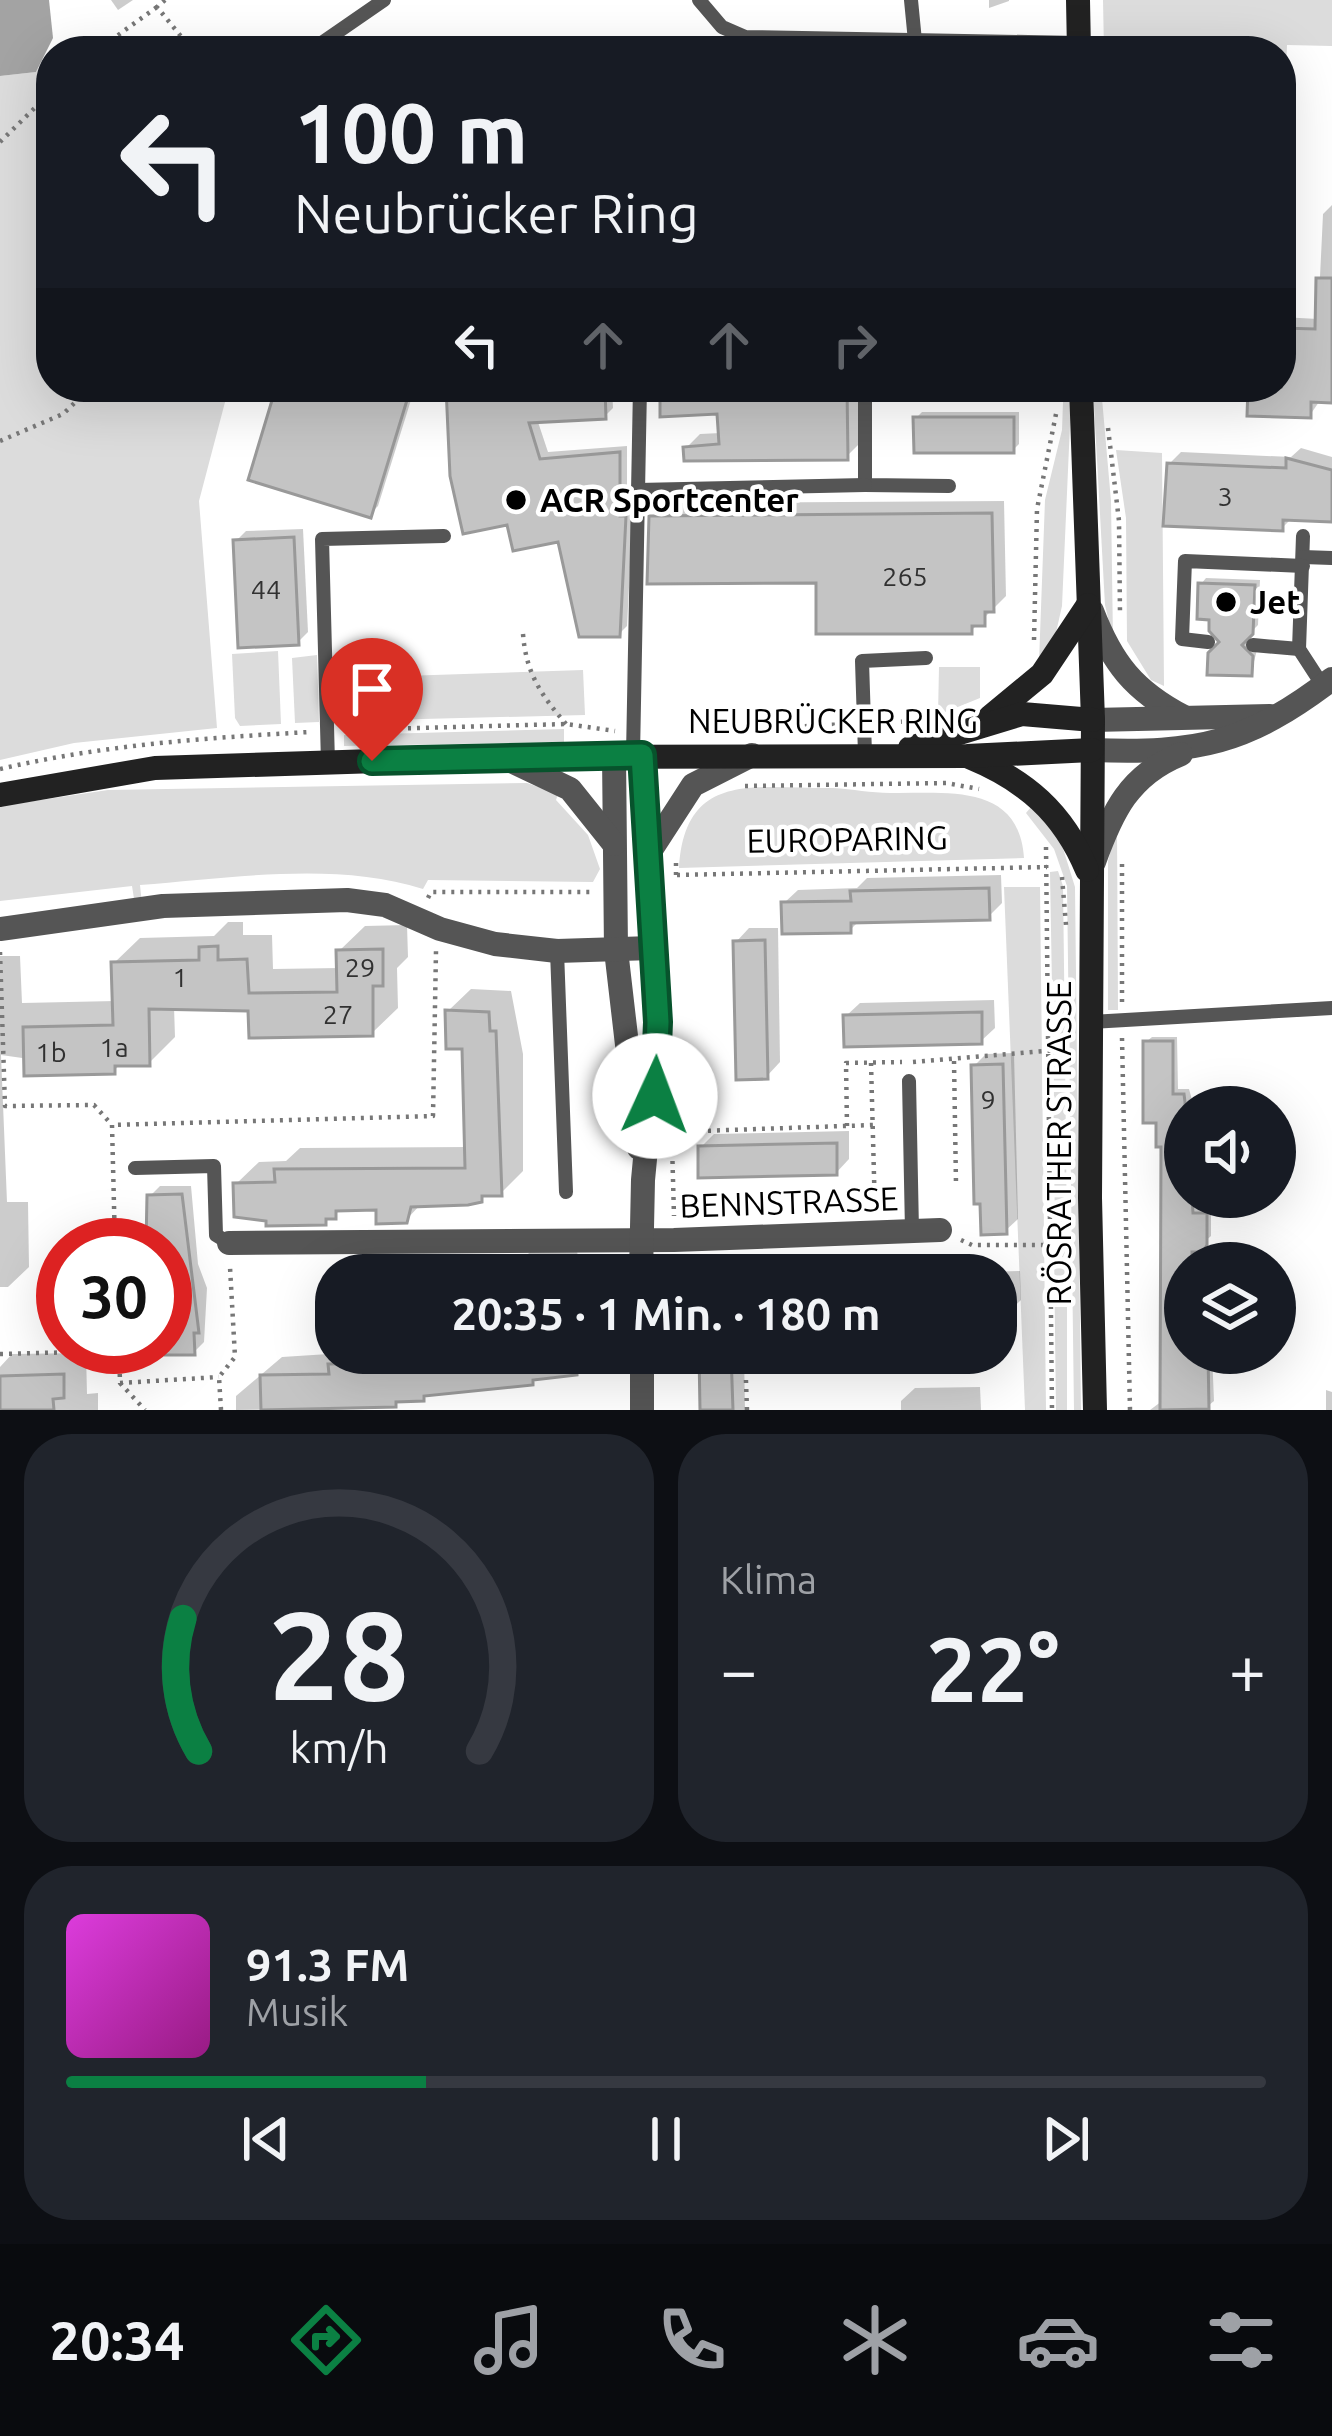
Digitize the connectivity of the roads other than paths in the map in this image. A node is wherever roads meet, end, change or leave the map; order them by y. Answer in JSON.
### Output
{"nodes":[{"id":1,"x":384,"y":0,"type":"edge"},
{"id":2,"x":699,"y":0,"type":"edge"},
{"id":3,"x":911,"y":0,"type":"edge"},
{"id":4,"x":1078,"y":0,"type":"edge"},
{"id":5,"x":332,"y":36,"type":"edge"},
{"id":6,"x":741,"y":36,"type":"edge"},
{"id":7,"x":909,"y":36,"type":"edge"},
{"id":8,"x":1079,"y":36,"type":"edge"},
{"id":9,"x":640,"y":402,"type":"edge"},
{"id":10,"x":865,"y":402,"type":"edge"},
{"id":11,"x":1074,"y":402,"type":"edge"},
{"id":12,"x":865,"y":485,"type":"junction"},
{"id":13,"x":949,"y":486,"type":"dead end"},
{"id":14,"x":638,"y":490,"type":"junction"},
{"id":15,"x":444,"y":536,"type":"dead end"},
{"id":16,"x":1304,"y":536,"type":"dead end"},
{"id":17,"x":1332,"y":558,"type":"edge"},
{"id":18,"x":1303,"y":561,"type":"junction"},
{"id":19,"x":1089,"y":603,"type":"junction"},
{"id":20,"x":1208,"y":642,"type":"dead end"},
{"id":21,"x":1253,"y":645,"type":"dead end"},
{"id":22,"x":1299,"y":649,"type":"junction"},
{"id":23,"x":926,"y":658,"type":"dead end"},
{"id":24,"x":1328,"y":682,"type":"edge"},
{"id":25,"x":1274,"y":716,"type":"junction"},
{"id":26,"x":1186,"y":718,"type":"junction"},
{"id":27,"x":1093,"y":720,"type":"junction"},
{"id":28,"x":982,"y":723,"type":"junction"},
{"id":29,"x":631,"y":750,"type":"junction"},
{"id":30,"x":1092,"y":750,"type":"junction"},
{"id":31,"x":1190,"y":751,"type":"junction"},
{"id":32,"x":897,"y":753,"type":"junction"},
{"id":33,"x":866,"y":754,"type":"junction"},
{"id":34,"x":752,"y":755,"type":"junction"},
{"id":35,"x":967,"y":756,"type":"junction"},
{"id":36,"x":503,"y":757,"type":"junction"},
{"id":37,"x":328,"y":763,"type":"junction"},
{"id":38,"x":0,"y":794,"type":"edge"},
{"id":39,"x":615,"y":846,"type":"junction"},
{"id":40,"x":646,"y":867,"type":"junction"},
{"id":41,"x":1090,"y":876,"type":"junction"},
{"id":42,"x":0,"y":929,"type":"edge"},
{"id":43,"x":652,"y":948,"type":"junction"},
{"id":44,"x":616,"y":950,"type":"junction"},
{"id":45,"x":557,"y":951,"type":"junction"},
{"id":46,"x":1332,"y":1008,"type":"edge"},
{"id":47,"x":1090,"y":1022,"type":"junction"},
{"id":48,"x":909,"y":1081,"type":"road end"},
{"id":49,"x":135,"y":1168,"type":"dead end"},
{"id":50,"x":643,"y":1180,"type":"junction"},
{"id":51,"x":566,"y":1192,"type":"dead end"},
{"id":52,"x":940,"y":1230,"type":"road end"},
{"id":53,"x":912,"y":1231,"type":"junction"},
{"id":54,"x":641,"y":1240,"type":"junction"},
{"id":55,"x":229,"y":1244,"type":"joint"},
{"id":56,"x":641,"y":1254,"type":"edge"},
{"id":57,"x":642,"y":1374,"type":"edge"},
{"id":58,"x":642,"y":1410,"type":"edge"},
{"id":59,"x":1095,"y":1410,"type":"edge"}],
"edges":[{"from":1,"to":5,"type":"lane"},
{"from":2,"to":6,"type":"lane"},
{"from":3,"to":7,"type":"lane"},
{"from":4,"to":8,"type":"main road"},
{"from":9,"to":14,"type":"lane"},
{"from":10,"to":12,"type":"lane"},
{"from":11,"to":19,"type":"main road","name":"RÖSRATHER STRASSE"},
{"from":12,"to":13,"type":"lane"},
{"from":12,"to":14,"type":"lane"},
{"from":14,"to":29,"type":"lane"},
{"from":15,"to":37,"type":"lane"},
{"from":16,"to":18,"type":"lane"},
{"from":17,"to":18,"type":"lane"},
{"from":18,"to":20,"type":"lane"},
{"from":18,"to":22,"type":"lane"},
{"from":19,"to":26,"type":"street"},
{"from":19,"to":27,"type":"main road","name":"RÖSRATHER STRASSE"},
{"from":19,"to":28,"type":"main road"},
{"from":21,"to":22,"type":"lane"},
{"from":22,"to":24,"type":"lane"},
{"from":23,"to":33,"type":"lane"},
{"from":24,"to":25,"type":"street"},
{"from":25,"to":26,"type":"street"},
{"from":25,"to":31,"type":"street"},
{"from":26,"to":27,"type":"street"},
{"from":27,"to":28,"type":"main road"},
{"from":27,"to":30,"type":"main road","name":"RÖSRATHER STRASSE"},
{"from":28,"to":32,"type":"main road"},
{"from":29,"to":34,"type":"main road","name":"NEUBRÜCKER RING"},
{"from":29,"to":36,"type":"main road","name":"NEUBRÜCKER RING"},
{"from":29,"to":39,"type":"street"},
{"from":29,"to":40,"type":"street"},
{"from":30,"to":31,"type":"street"},
{"from":30,"to":35,"type":"main road","name":"NEUBRÜCKER RING"},
{"from":30,"to":41,"type":"main road","name":"RÖSRATHER STRASSE"},
{"from":31,"to":41,"type":"street","name":"RÖSRATHER STRASSE"},
{"from":32,"to":33,"type":"main road","name":"NEUBRÜCKER RING"},
{"from":32,"to":35,"type":"main road","name":"NEUBRÜCKER RING"},
{"from":33,"to":34,"type":"main road","name":"NEUBRÜCKER RING"},
{"from":34,"to":40,"type":"street"},
{"from":35,"to":41,"type":"main road"},
{"from":36,"to":37,"type":"main road","name":"NEUBRÜCKER RING"},
{"from":36,"to":39,"type":"street"},
{"from":37,"to":38,"type":"main road","name":"NEUBRÜCKER RING"},
{"from":39,"to":44,"type":"street"},
{"from":40,"to":43,"type":"street"},
{"from":41,"to":47,"type":"main road","name":"RÖSRATHER STRASSE"},
{"from":42,"to":45,"type":"street"},
{"from":43,"to":44,"type":"street"},
{"from":43,"to":50,"type":"street"},
{"from":44,"to":45,"type":"street"},
{"from":44,"to":50,"type":"street"},
{"from":45,"to":51,"type":"lane"},
{"from":46,"to":47,"type":"lane"},
{"from":47,"to":59,"type":"main road","name":"RÖSRATHER STRASSE"},
{"from":48,"to":53,"type":"lane"},
{"from":49,"to":55,"type":"lane"},
{"from":50,"to":54,"type":"street"},
{"from":52,"to":53,"type":"street","name":"BENNSTRASSE"},
{"from":53,"to":54,"type":"street","name":"BENNSTRASSE"},
{"from":54,"to":55,"type":"street","name":"BENNSTRASSE"},
{"from":54,"to":56,"type":"street"},
{"from":57,"to":58,"type":"street"}]}
